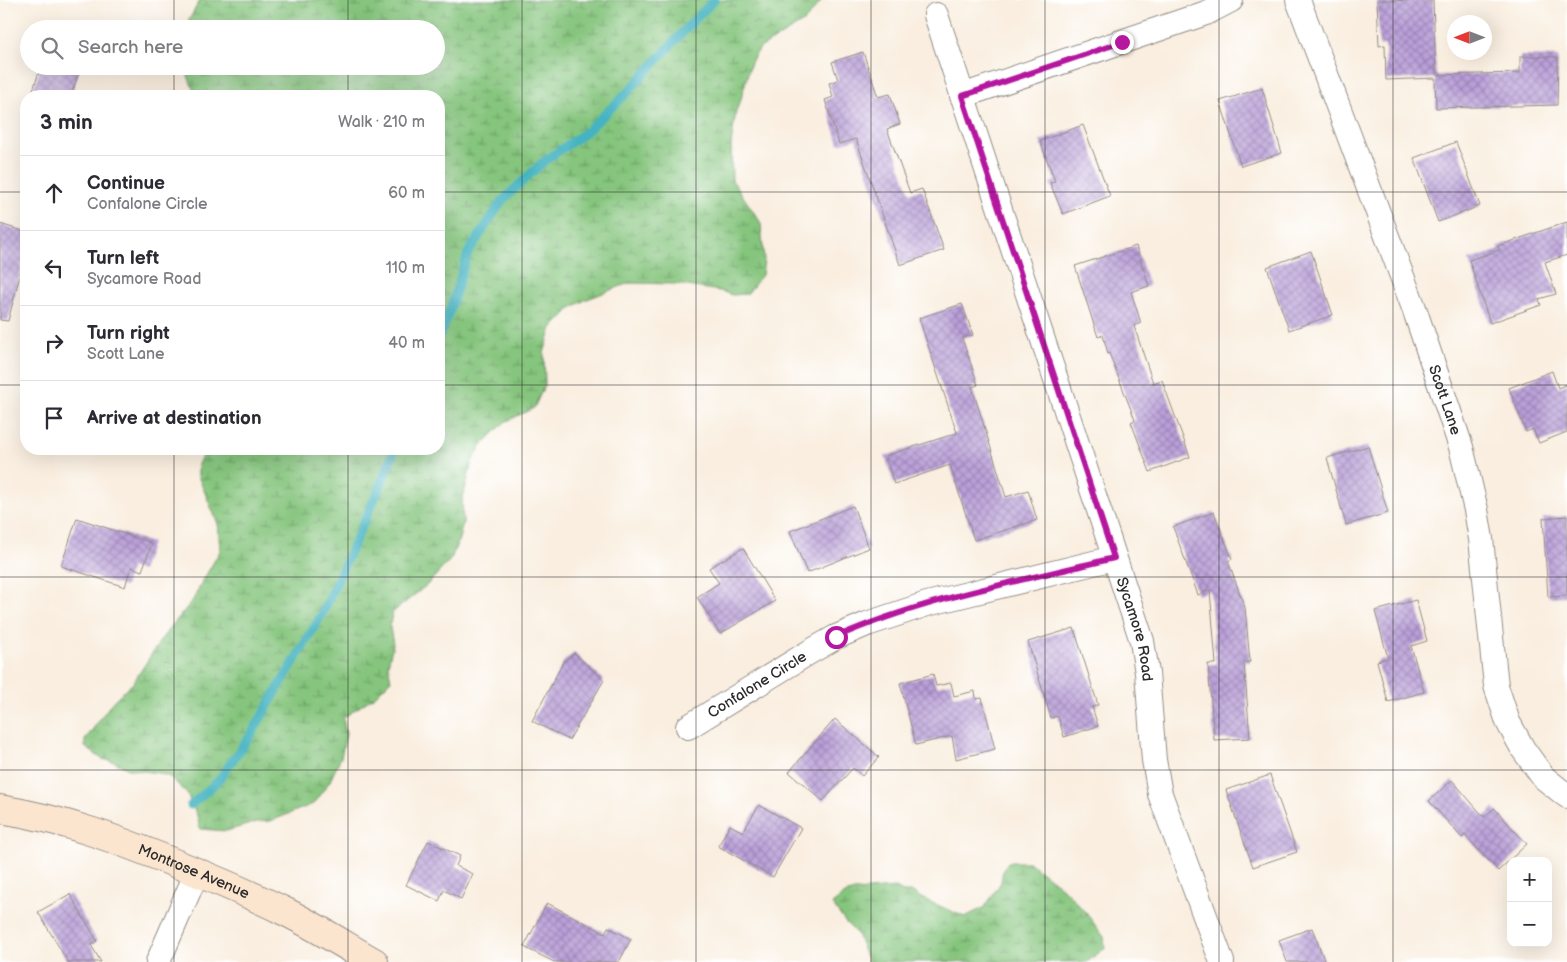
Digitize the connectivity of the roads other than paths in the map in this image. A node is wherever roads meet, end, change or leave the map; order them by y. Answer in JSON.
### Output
{"nodes":[{"id":1,"x":1231,"y":0,"type":"edge"},
{"id":2,"x":1298,"y":0,"type":"edge"},
{"id":3,"x":936,"y":15,"type":"dead end"},
{"id":4,"x":962,"y":96,"type":"junction"},
{"id":5,"x":1114,"y":558,"type":"junction"},
{"id":6,"x":688,"y":727,"type":"dead end"},
{"id":7,"x":1567,"y":796,"type":"edge"},
{"id":8,"x":0,"y":810,"type":"edge"},
{"id":9,"x":197,"y":872,"type":"junction"},
{"id":10,"x":158,"y":962,"type":"edge"},
{"id":11,"x":374,"y":962,"type":"edge"},
{"id":12,"x":1222,"y":962,"type":"edge"}],
"edges":[{"from":1,"to":4,"type":"street"},
{"from":2,"to":7,"type":"street","name":"Scott Lane"},
{"from":3,"to":4,"type":"street","name":"Sycamore Road"},
{"from":4,"to":5,"type":"street","name":"Sycamore Road"},
{"from":5,"to":6,"type":"street","name":"Confalone Circle"},
{"from":5,"to":12,"type":"street","name":"Sycamore Road"},
{"from":8,"to":9,"type":"main road","name":"Montrose Avenue"},
{"from":9,"to":10,"type":"street"},
{"from":9,"to":11,"type":"main road","name":"Montrose Avenue"}]}
